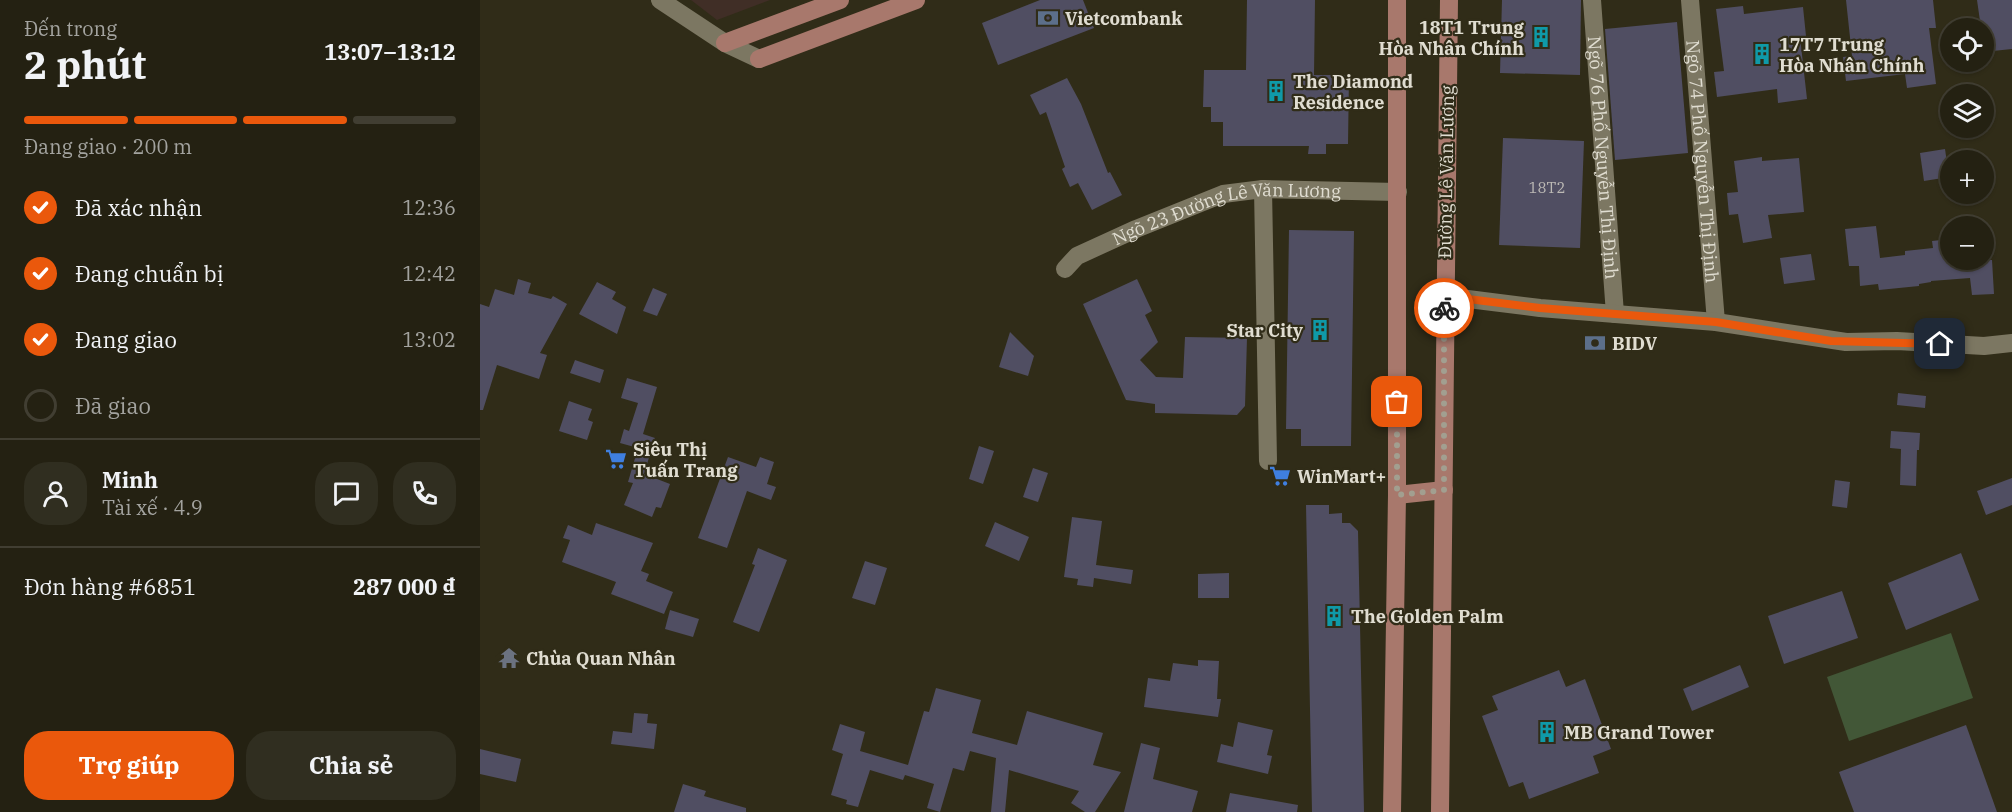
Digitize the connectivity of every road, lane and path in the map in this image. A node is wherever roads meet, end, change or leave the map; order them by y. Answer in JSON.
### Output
{"nodes":[{"id":1,"x":660,"y":0,"type":"edge"},
{"id":2,"x":840,"y":0,"type":"edge"},
{"id":3,"x":916,"y":0,"type":"edge"},
{"id":4,"x":1397,"y":0,"type":"edge"},
{"id":5,"x":1449,"y":0,"type":"edge"},
{"id":6,"x":1592,"y":0,"type":"edge"},
{"id":7,"x":1690,"y":0,"type":"edge"},
{"id":8,"x":725,"y":43,"type":"junction"},
{"id":9,"x":759,"y":59,"type":"joint"},
{"id":10,"x":1263,"y":189,"type":"junction"},
{"id":11,"x":1398,"y":192,"type":"junction"},
{"id":12,"x":1065,"y":268,"type":"dead end"},
{"id":13,"x":1444,"y":296,"type":"junction"},
{"id":14,"x":1615,"y":314,"type":"junction"},
{"id":15,"x":1716,"y":322,"type":"junction"},
{"id":16,"x":2012,"y":343,"type":"edge"},
{"id":17,"x":1268,"y":461,"type":"dead end"},
{"id":18,"x":1444,"y":490,"type":"junction"},
{"id":19,"x":1397,"y":495,"type":"junction"},
{"id":20,"x":1392,"y":812,"type":"edge"},
{"id":21,"x":1440,"y":812,"type":"edge"}],
"edges":[{"from":1,"to":8,"type":"street"},
{"from":2,"to":8,"type":"main road"},
{"from":3,"to":9,"type":"main road"},
{"from":4,"to":11,"type":"main road"},
{"from":5,"to":13,"type":"main road","name":"Đường Lê Văn Lương"},
{"from":6,"to":14,"type":"street","name":"Ngõ 76 Phố Nguyễn Thị Định"},
{"from":7,"to":15,"type":"street","name":"Ngõ 74 Phố Nguyễn Thị Định"},
{"from":8,"to":9,"type":"street"},
{"from":10,"to":11,"type":"street","name":"Ngõ 23 Đường Lê Văn Lương"},
{"from":10,"to":12,"type":"street","name":"Ngõ 23 Đường Lê Văn Lương"},
{"from":10,"to":17,"type":"street"},
{"from":11,"to":19,"type":"main road"},
{"from":13,"to":14,"type":"street"},
{"from":13,"to":18,"type":"main road","name":"Đường Lê Văn Lương"},
{"from":14,"to":15,"type":"street"},
{"from":15,"to":16,"type":"street"},
{"from":18,"to":19,"type":"main road"},
{"from":18,"to":21,"type":"main road","name":"Đường Lê Văn Lương"},
{"from":19,"to":20,"type":"main road"}]}
